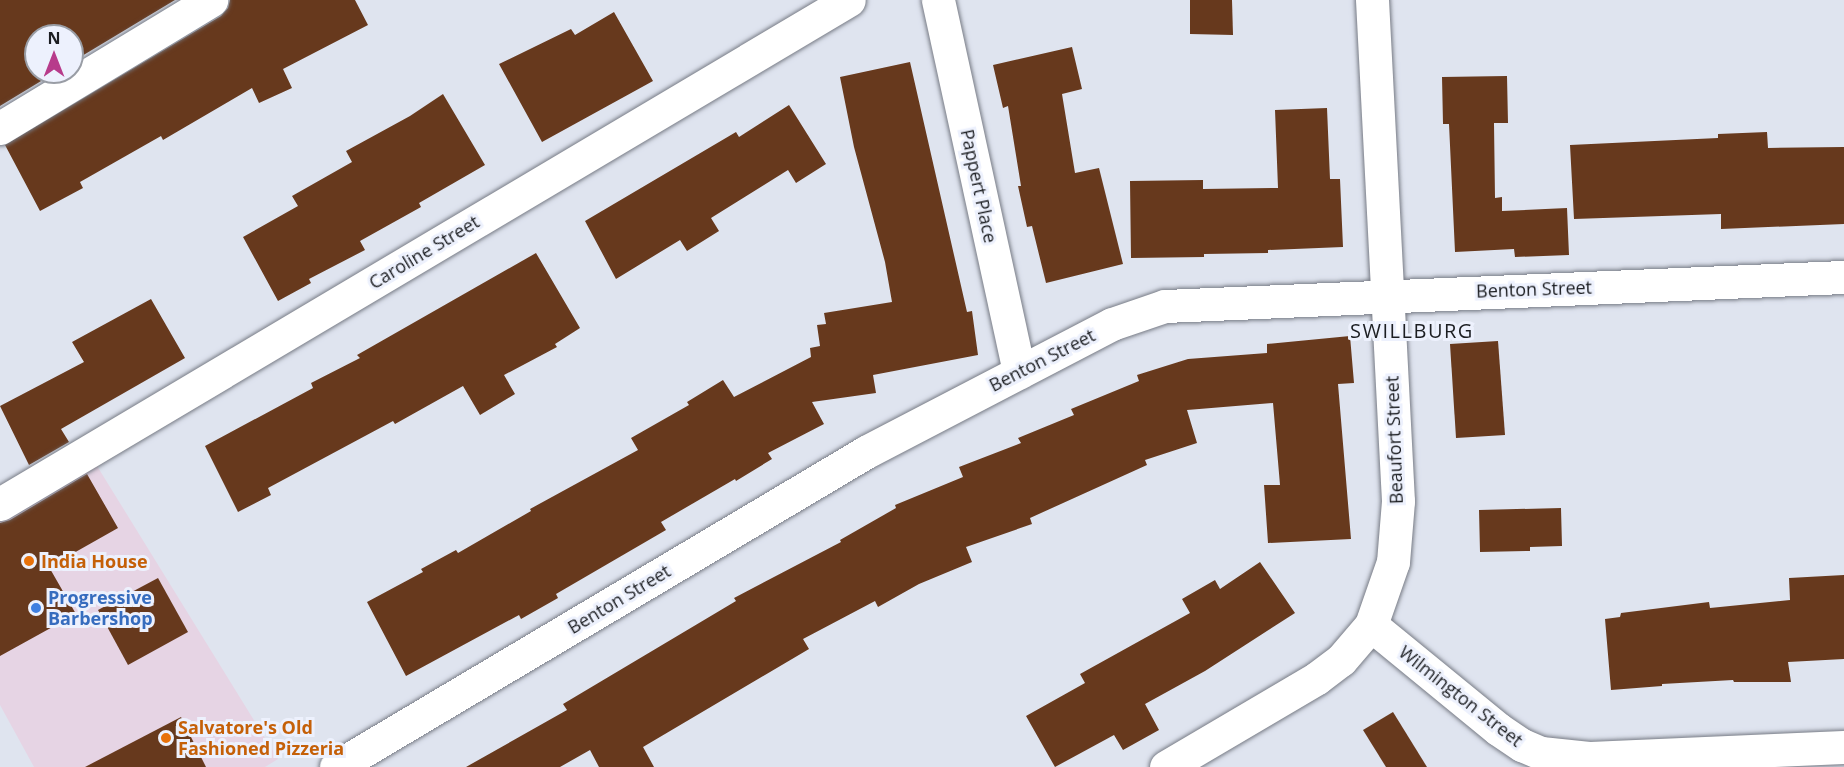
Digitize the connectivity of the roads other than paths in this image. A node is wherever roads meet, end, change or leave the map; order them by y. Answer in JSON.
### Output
{"nodes":[{"id":1,"x":211,"y":0,"type":"edge"},
{"id":2,"x":849,"y":0,"type":"edge"},
{"id":3,"x":938,"y":0,"type":"edge"},
{"id":4,"x":1372,"y":0,"type":"edge"},
{"id":5,"x":0,"y":128,"type":"edge"},
{"id":6,"x":1844,"y":277,"type":"edge"},
{"id":7,"x":1388,"y":295,"type":"junction"},
{"id":8,"x":1019,"y":372,"type":"junction"},
{"id":9,"x":0,"y":504,"type":"edge"},
{"id":10,"x":1371,"y":625,"type":"junction"},
{"id":11,"x":1844,"y":747,"type":"edge"},
{"id":12,"x":336,"y":767,"type":"edge"},
{"id":13,"x":1166,"y":767,"type":"edge"}],
"edges":[{"from":1,"to":5,"type":"street"},
{"from":2,"to":9,"type":"street","name":"Caroline Street"},
{"from":3,"to":8,"type":"street","name":"Pappert Place"},
{"from":4,"to":7,"type":"street","name":"Beaufort Street"},
{"from":6,"to":7,"type":"street","name":"Benton Street"},
{"from":7,"to":8,"type":"street","name":"Benton Street"},
{"from":7,"to":10,"type":"street","name":"Beaufort Street"},
{"from":8,"to":12,"type":"street","name":"Benton Street"},
{"from":10,"to":11,"type":"street","name":"Wilmington Street"},
{"from":10,"to":13,"type":"street","name":"Beaufort Street"}]}
